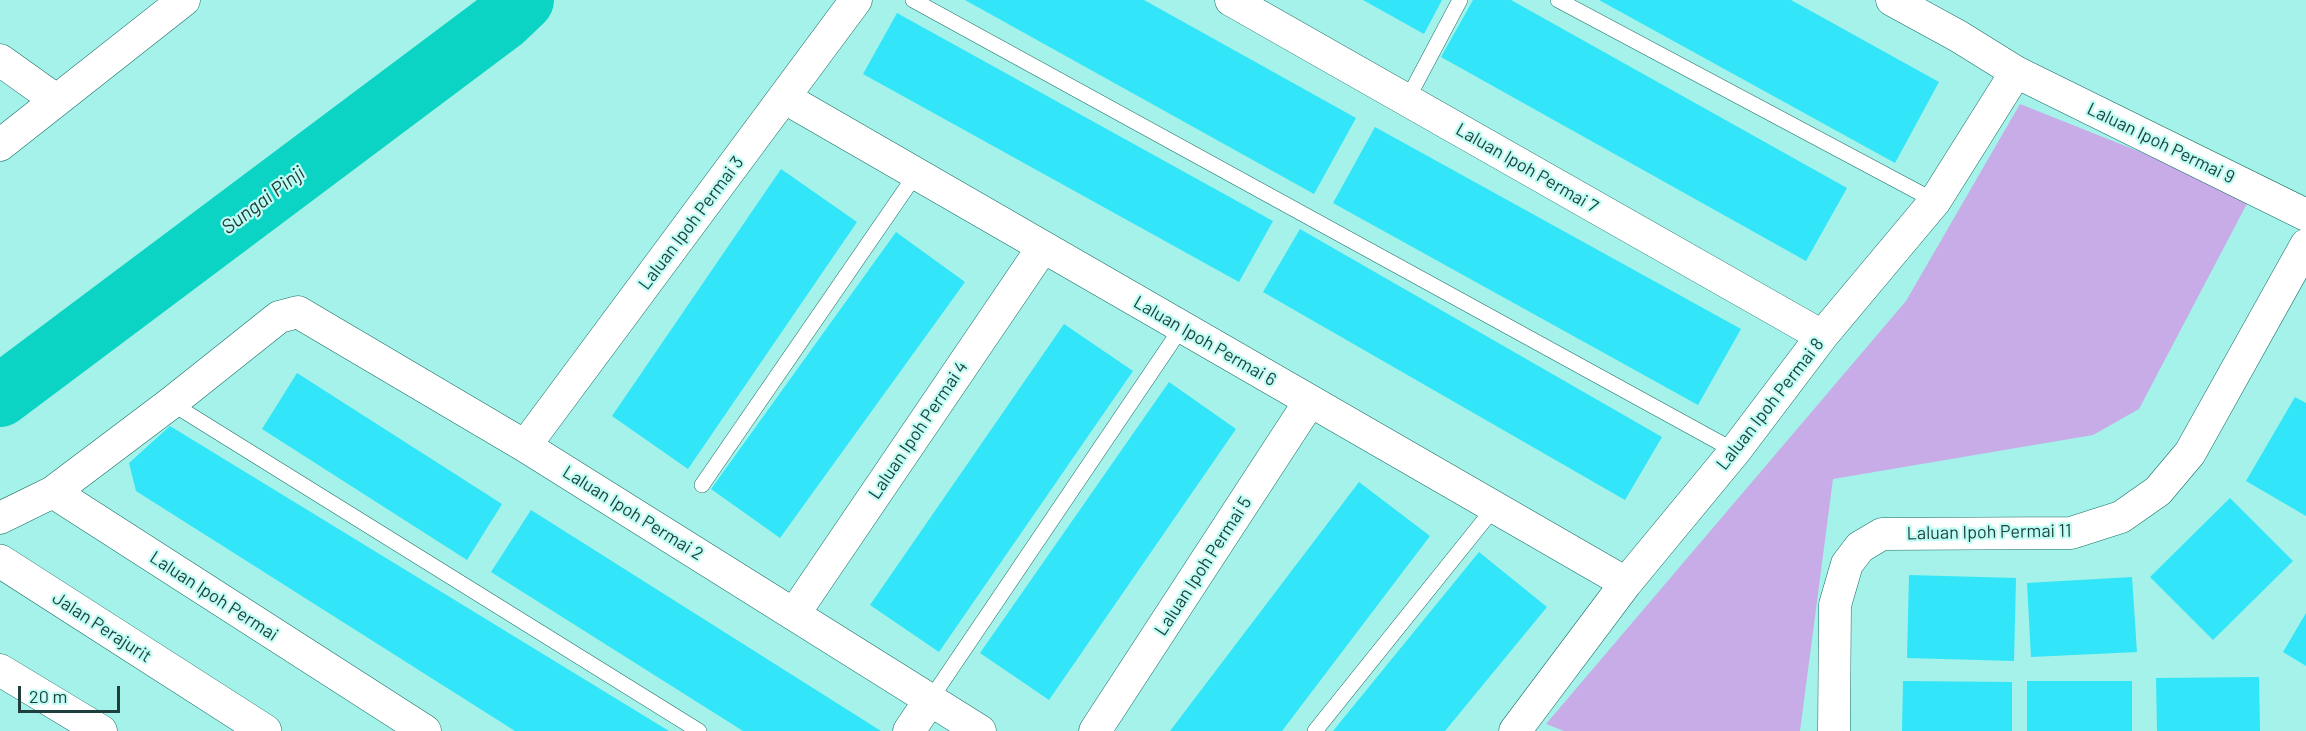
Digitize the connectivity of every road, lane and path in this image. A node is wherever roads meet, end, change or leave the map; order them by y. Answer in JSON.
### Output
{"nodes":[{"id":1,"x":184,"y":0,"type":"edge"},
{"id":2,"x":856,"y":0,"type":"edge"},
{"id":3,"x":913,"y":0,"type":"edge"},
{"id":4,"x":1231,"y":0,"type":"edge"},
{"id":5,"x":1460,"y":0,"type":"edge"},
{"id":6,"x":1558,"y":0,"type":"edge"},
{"id":7,"x":1892,"y":0,"type":"edge"},
{"id":8,"x":0,"y":60,"type":"edge"},
{"id":9,"x":2016,"y":72,"type":"junction"},
{"id":10,"x":785,"y":98,"type":"junction"},
{"id":11,"x":56,"y":100,"type":"junction"},
{"id":12,"x":1407,"y":100,"type":"junction"},
{"id":13,"x":0,"y":146,"type":"edge"},
{"id":14,"x":916,"y":174,"type":"junction"},
{"id":15,"x":1935,"y":201,"type":"junction"},
{"id":16,"x":2306,"y":215,"type":"edge"},
{"id":17,"x":2306,"y":245,"type":"edge"},
{"id":18,"x":1043,"y":247,"type":"junction"},
{"id":19,"x":1182,"y":327,"type":"junction"},
{"id":20,"x":1822,"y":336,"type":"junction"},
{"id":21,"x":1310,"y":402,"type":"junction"},
{"id":22,"x":171,"y":403,"type":"junction"},
{"id":23,"x":525,"y":446,"type":"junction"},
{"id":24,"x":1735,"y":451,"type":"junction"},
{"id":25,"x":702,"y":485,"type":"dead end"},
{"id":26,"x":53,"y":492,"type":"junction"},
{"id":27,"x":1494,"y":508,"type":"junction"},
{"id":28,"x":0,"y":518,"type":"edge"},
{"id":29,"x":0,"y":561,"type":"edge"},
{"id":30,"x":1626,"y":583,"type":"junction"},
{"id":31,"x":794,"y":614,"type":"junction"},
{"id":32,"x":0,"y":670,"type":"edge"},
{"id":33,"x":930,"y":700,"type":"junction"},
{"id":34,"x":101,"y":731,"type":"edge"},
{"id":35,"x":265,"y":731,"type":"edge"},
{"id":36,"x":425,"y":731,"type":"edge"},
{"id":37,"x":699,"y":731,"type":"edge"},
{"id":38,"x":909,"y":731,"type":"edge"},
{"id":39,"x":980,"y":731,"type":"edge"},
{"id":40,"x":1095,"y":731,"type":"edge"},
{"id":41,"x":1315,"y":731,"type":"edge"},
{"id":42,"x":1515,"y":731,"type":"edge"},
{"id":43,"x":1834,"y":731,"type":"edge"}],
"edges":[{"from":1,"to":11,"type":"street"},
{"from":2,"to":10,"type":"street","name":"Laluan Ipoh Permai 3"},
{"from":3,"to":24,"type":"lane"},
{"from":4,"to":12,"type":"street","name":"Laluan Ipoh Permai 7"},
{"from":5,"to":12,"type":"lane"},
{"from":6,"to":15,"type":"lane"},
{"from":7,"to":9,"type":"street","name":"Laluan Ipoh Permai 9"},
{"from":8,"to":11,"type":"street"},
{"from":9,"to":15,"type":"street","name":"Laluan Ipoh Permai 8"},
{"from":9,"to":16,"type":"street","name":"Laluan Ipoh Permai 9"},
{"from":10,"to":14,"type":"street","name":"Laluan Ipoh Permai 6"},
{"from":10,"to":23,"type":"street","name":"Laluan Ipoh Permai 3"},
{"from":11,"to":13,"type":"street"},
{"from":12,"to":20,"type":"street","name":"Laluan Ipoh Permai 7"},
{"from":14,"to":18,"type":"street","name":"Laluan Ipoh Permai 6"},
{"from":14,"to":25,"type":"lane"},
{"from":15,"to":20,"type":"street","name":"Laluan Ipoh Permai 8"},
{"from":17,"to":43,"type":"street","name":"Laluan Ipoh Permai 11"},
{"from":18,"to":19,"type":"street","name":"Laluan Ipoh Permai 6"},
{"from":18,"to":31,"type":"street","name":"Laluan Ipoh Permai 4"},
{"from":19,"to":21,"type":"street","name":"Laluan Ipoh Permai 6"},
{"from":19,"to":33,"type":"lane"},
{"from":20,"to":24,"type":"street","name":"Laluan Ipoh Permai 8"},
{"from":21,"to":27,"type":"street","name":"Laluan Ipoh Permai 6"},
{"from":21,"to":40,"type":"street","name":"Laluan Ipoh Permai 5"},
{"from":22,"to":23,"type":"street","name":"Laluan Ipoh Permai 2"},
{"from":22,"to":26,"type":"street"},
{"from":22,"to":37,"type":"lane"},
{"from":23,"to":31,"type":"street","name":"Laluan Ipoh Permai 2"},
{"from":24,"to":30,"type":"street","name":"Laluan Ipoh Permai 8"},
{"from":26,"to":28,"type":"street"},
{"from":26,"to":36,"type":"street","name":"Laluan Ipoh Permai"},
{"from":27,"to":30,"type":"street","name":"Laluan Ipoh Permai 6"},
{"from":27,"to":41,"type":"lane"},
{"from":29,"to":35,"type":"street","name":"Jalan Perajurit"},
{"from":30,"to":42,"type":"street","name":"Laluan Ipoh Permai 8"},
{"from":31,"to":33,"type":"street","name":"Laluan Ipoh Permai 2"},
{"from":32,"to":34,"type":"street"},
{"from":33,"to":38,"type":"street"},
{"from":33,"to":39,"type":"street","name":"Laluan Ipoh Permai 2"}]}
